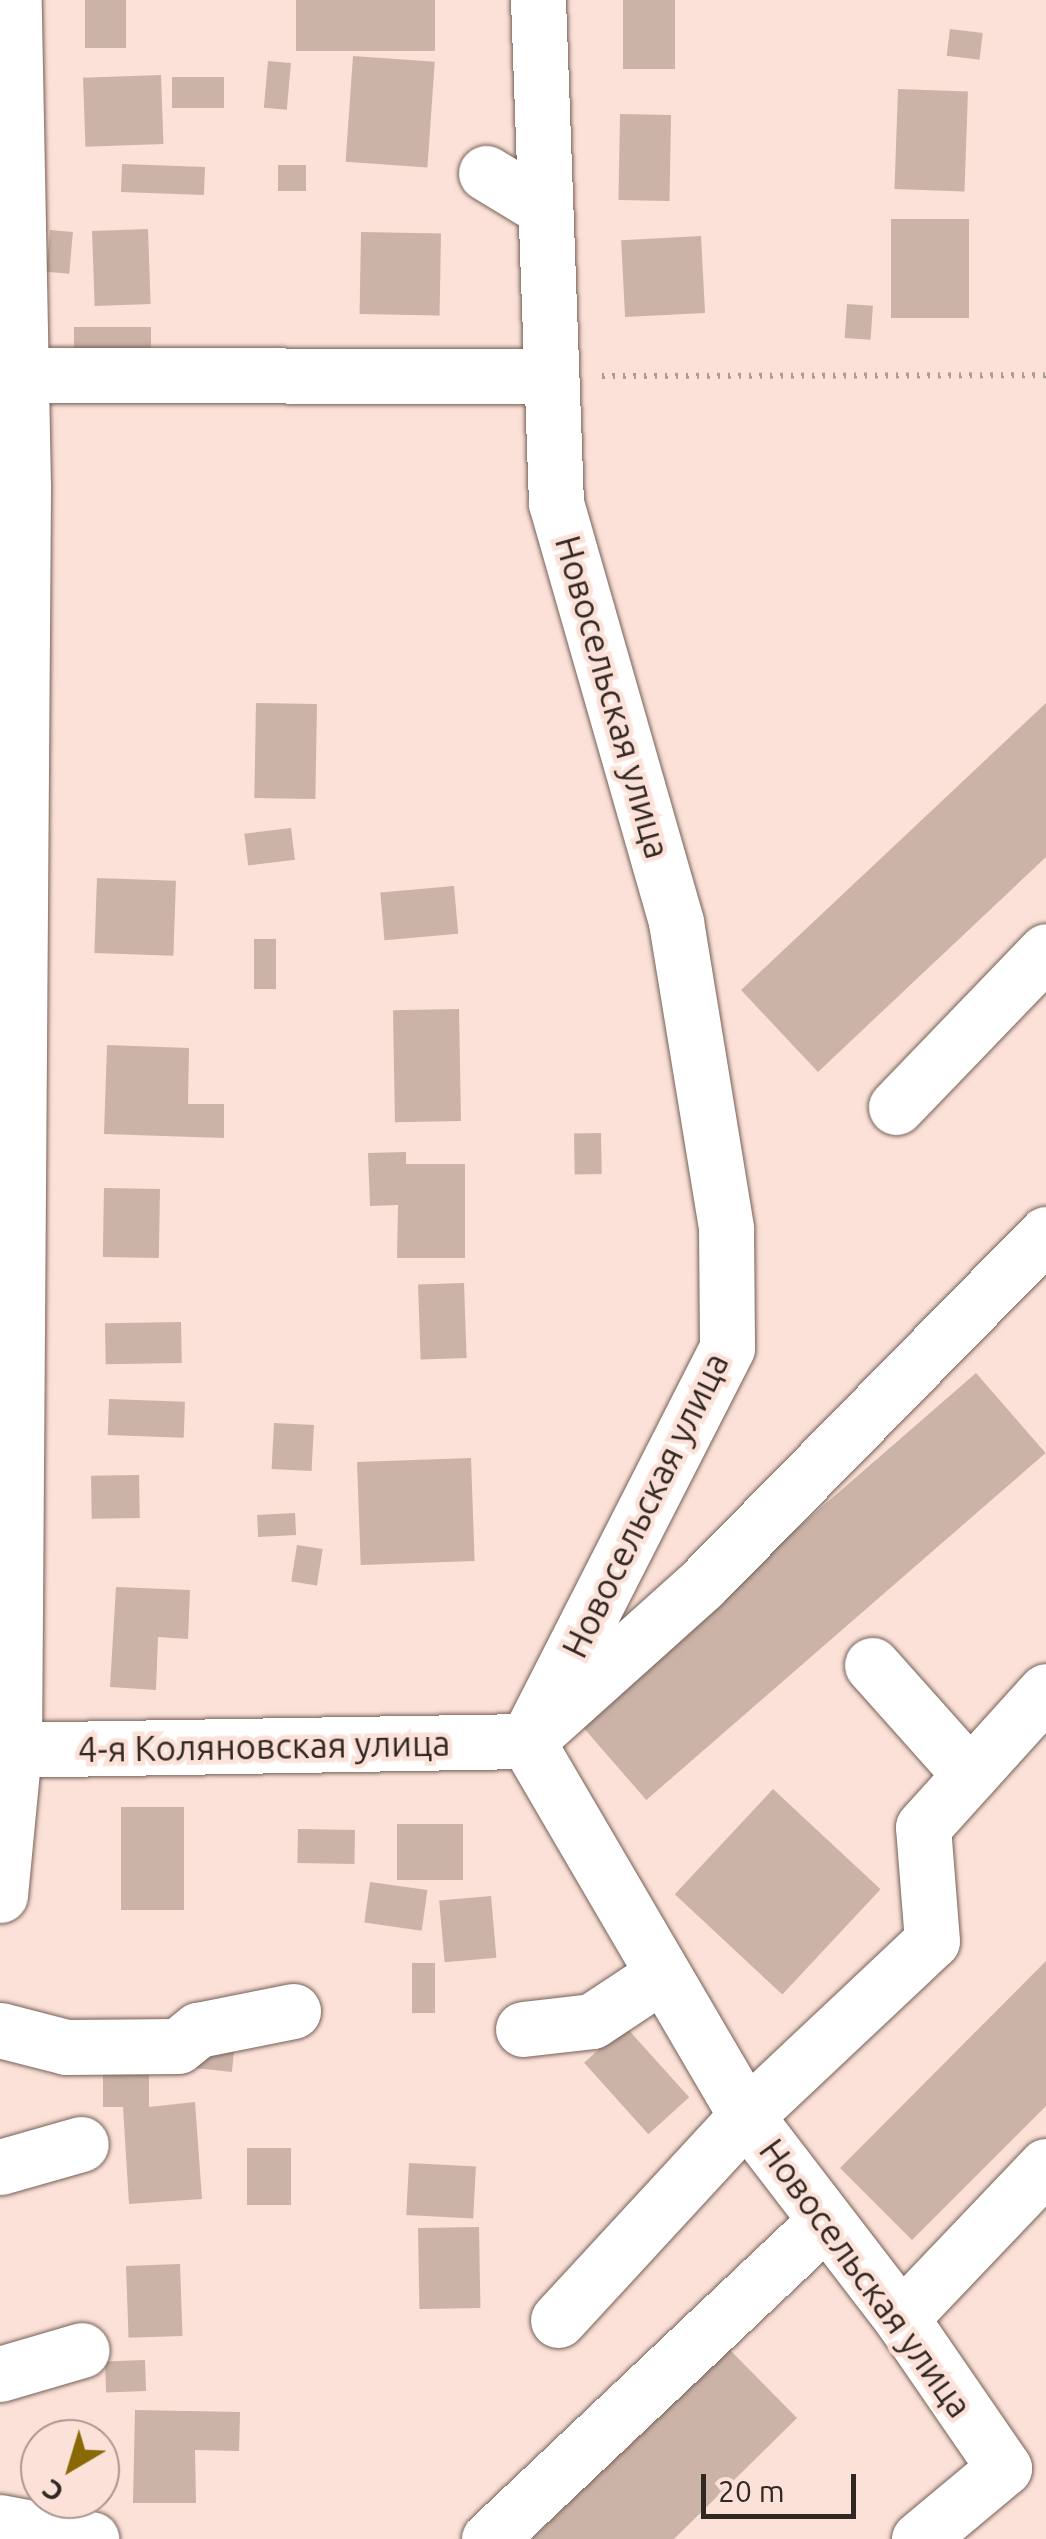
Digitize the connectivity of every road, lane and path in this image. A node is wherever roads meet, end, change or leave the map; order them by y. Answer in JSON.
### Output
{"nodes":[{"id":1,"x":14,"y":0,"type":"edge"},
{"id":2,"x":538,"y":0,"type":"edge"},
{"id":3,"x":486,"y":173,"type":"dead end"},
{"id":4,"x":544,"y":208,"type":"junction"},
{"id":5,"x":1046,"y":375,"type":"edge"},
{"id":6,"x":550,"y":376,"type":"junction"},
{"id":7,"x":14,"y":389,"type":"edge"},
{"id":8,"x":12,"y":486,"type":"edge"},
{"id":9,"x":1046,"y":950,"type":"edge"},
{"id":10,"x":896,"y":1107,"type":"dead end"},
{"id":11,"x":1046,"y":1234,"type":"edge"},
{"id":12,"x":872,"y":1665,"type":"dead end"},
{"id":13,"x":1046,"y":1691,"type":"edge"},
{"id":14,"x":528,"y":1742,"type":"junction"},
{"id":15,"x":7,"y":1749,"type":"edge"},
{"id":16,"x":970,"y":1775,"type":"junction"},
{"id":17,"x":0,"y":1895,"type":"edge"},
{"id":18,"x":663,"y":1974,"type":"junction"},
{"id":19,"x":293,"y":2011,"type":"dead end"},
{"id":20,"x":523,"y":2029,"type":"dead end"},
{"id":21,"x":0,"y":2030,"type":"edge"},
{"id":22,"x":746,"y":2116,"type":"junction"},
{"id":23,"x":81,"y":2144,"type":"dead end"},
{"id":24,"x":1046,"y":2166,"type":"edge"},
{"id":25,"x":0,"y":2167,"type":"edge"},
{"id":26,"x":824,"y":2222,"type":"junction"},
{"id":27,"x":900,"y":2318,"type":"junction"},
{"id":28,"x":558,"y":2320,"type":"dead end"},
{"id":29,"x":82,"y":2350,"type":"dead end"},
{"id":30,"x":0,"y":2374,"type":"edge"},
{"id":31,"x":1025,"y":2471,"type":"edge"},
{"id":32,"x":0,"y":2522,"type":"edge"},
{"id":33,"x":90,"y":2539,"type":"edge"},
{"id":34,"x":489,"y":2539,"type":"edge"},
{"id":35,"x":919,"y":2539,"type":"edge"}],
"edges":[{"from":1,"to":7,"type":"street"},
{"from":2,"to":4,"type":"street","name":"Новосельская улица"},
{"from":3,"to":4,"type":"street"},
{"from":4,"to":6,"type":"street","name":"Новосельская улица"},
{"from":5,"to":6,"type":"path"},
{"from":6,"to":7,"type":"street"},
{"from":6,"to":14,"type":"street","name":"Новосельская улица"},
{"from":7,"to":8,"type":"street"},
{"from":8,"to":15,"type":"street"},
{"from":9,"to":10,"type":"street"},
{"from":11,"to":14,"type":"street"},
{"from":12,"to":16,"type":"street"},
{"from":13,"to":16,"type":"street"},
{"from":14,"to":15,"type":"street","name":"4-я Коляновская улица"},
{"from":14,"to":18,"type":"street","name":"Новосельская улица"},
{"from":15,"to":17,"type":"street"},
{"from":16,"to":22,"type":"street"},
{"from":18,"to":20,"type":"street"},
{"from":18,"to":22,"type":"street","name":"Новосельская улица"},
{"from":19,"to":21,"type":"street"},
{"from":22,"to":26,"type":"street","name":"Новосельская улица"},
{"from":22,"to":28,"type":"street"},
{"from":23,"to":25,"type":"street"},
{"from":24,"to":27,"type":"street"},
{"from":26,"to":27,"type":"street","name":"Новосельская улица"},
{"from":26,"to":34,"type":"street"},
{"from":27,"to":31,"type":"street","name":"Новосельская улица"},
{"from":29,"to":30,"type":"street"},
{"from":31,"to":35,"type":"street","name":"Новосельская улица"},
{"from":32,"to":33,"type":"street"}]}
